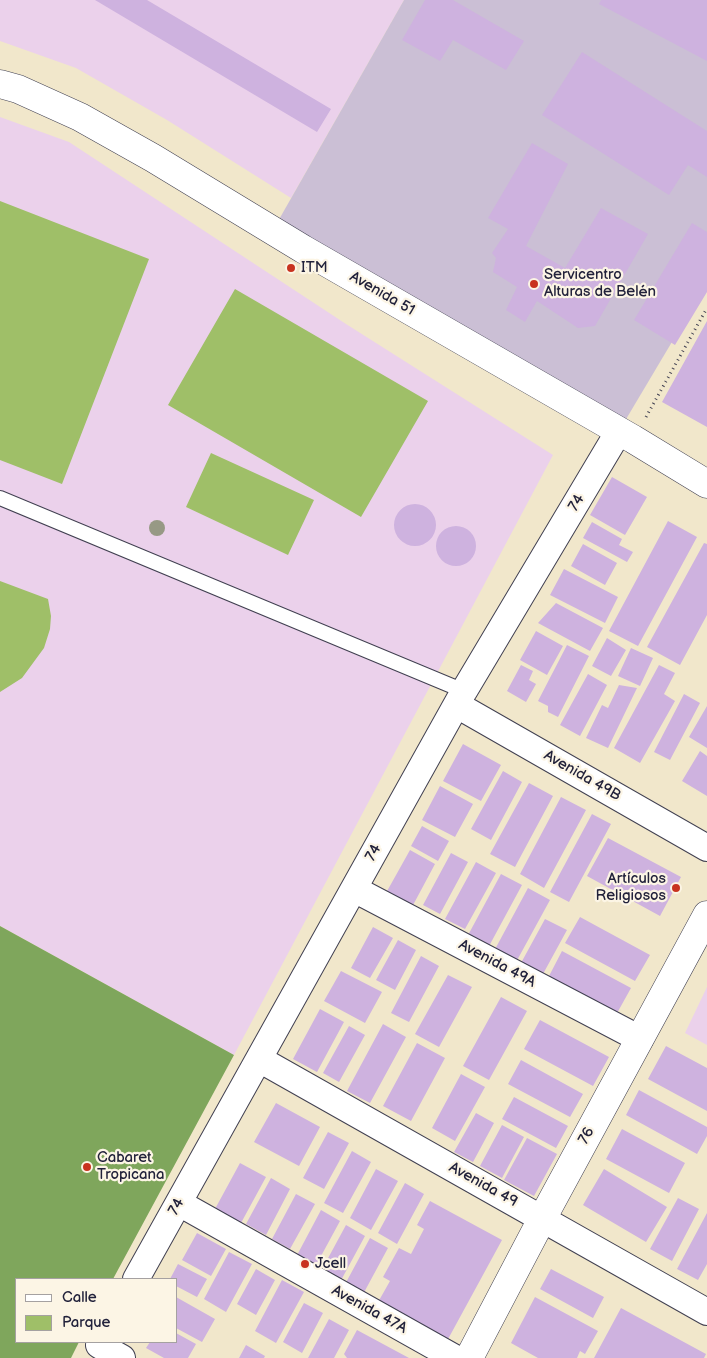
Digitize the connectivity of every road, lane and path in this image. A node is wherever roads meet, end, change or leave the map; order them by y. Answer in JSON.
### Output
{"nodes":[{"id":1,"x":0,"y":84,"type":"edge"},
{"id":2,"x":707,"y":308,"type":"edge"},
{"id":3,"x":626,"y":435,"type":"junction"},
{"id":4,"x":707,"y":484,"type":"edge"},
{"id":5,"x":0,"y":498,"type":"edge"},
{"id":6,"x":460,"y":698,"type":"junction"},
{"id":7,"x":707,"y":848,"type":"edge"},
{"id":8,"x":354,"y":889,"type":"junction"},
{"id":9,"x":707,"y":915,"type":"edge"},
{"id":10,"x":640,"y":1039,"type":"junction"},
{"id":11,"x":259,"y":1059,"type":"junction"},
{"id":12,"x":179,"y":1203,"type":"junction"},
{"id":13,"x":542,"y":1218,"type":"junction"},
{"id":14,"x":137,"y":1278,"type":"edge"},
{"id":15,"x":707,"y":1312,"type":"edge"},
{"id":16,"x":98,"y":1348,"type":"edge"},
{"id":17,"x":122,"y":1358,"type":"edge"},
{"id":18,"x":455,"y":1358,"type":"edge"},
{"id":19,"x":469,"y":1358,"type":"edge"}],
"edges":[{"from":1,"to":3,"type":"main road","name":"Avenida 51"},
{"from":2,"to":3,"type":"path"},
{"from":3,"to":4,"type":"main road","name":"Avenida 51"},
{"from":3,"to":6,"type":"street","name":"74"},
{"from":5,"to":6,"type":"lane"},
{"from":6,"to":7,"type":"street","name":"Avenida 49B"},
{"from":6,"to":8,"type":"street","name":"74"},
{"from":8,"to":10,"type":"street","name":"Avenida 49A"},
{"from":8,"to":11,"type":"street","name":"74"},
{"from":9,"to":10,"type":"main road","name":"76"},
{"from":10,"to":13,"type":"main road","name":"76"},
{"from":11,"to":12,"type":"street","name":"74"},
{"from":11,"to":13,"type":"street","name":"Avenida 49"},
{"from":12,"to":14,"type":"street","name":"74"},
{"from":12,"to":18,"type":"street","name":"Avenida 47A"},
{"from":13,"to":15,"type":"street","name":"Avenida 49"},
{"from":13,"to":19,"type":"main road","name":"76"},
{"from":16,"to":17,"type":"street"}]}
